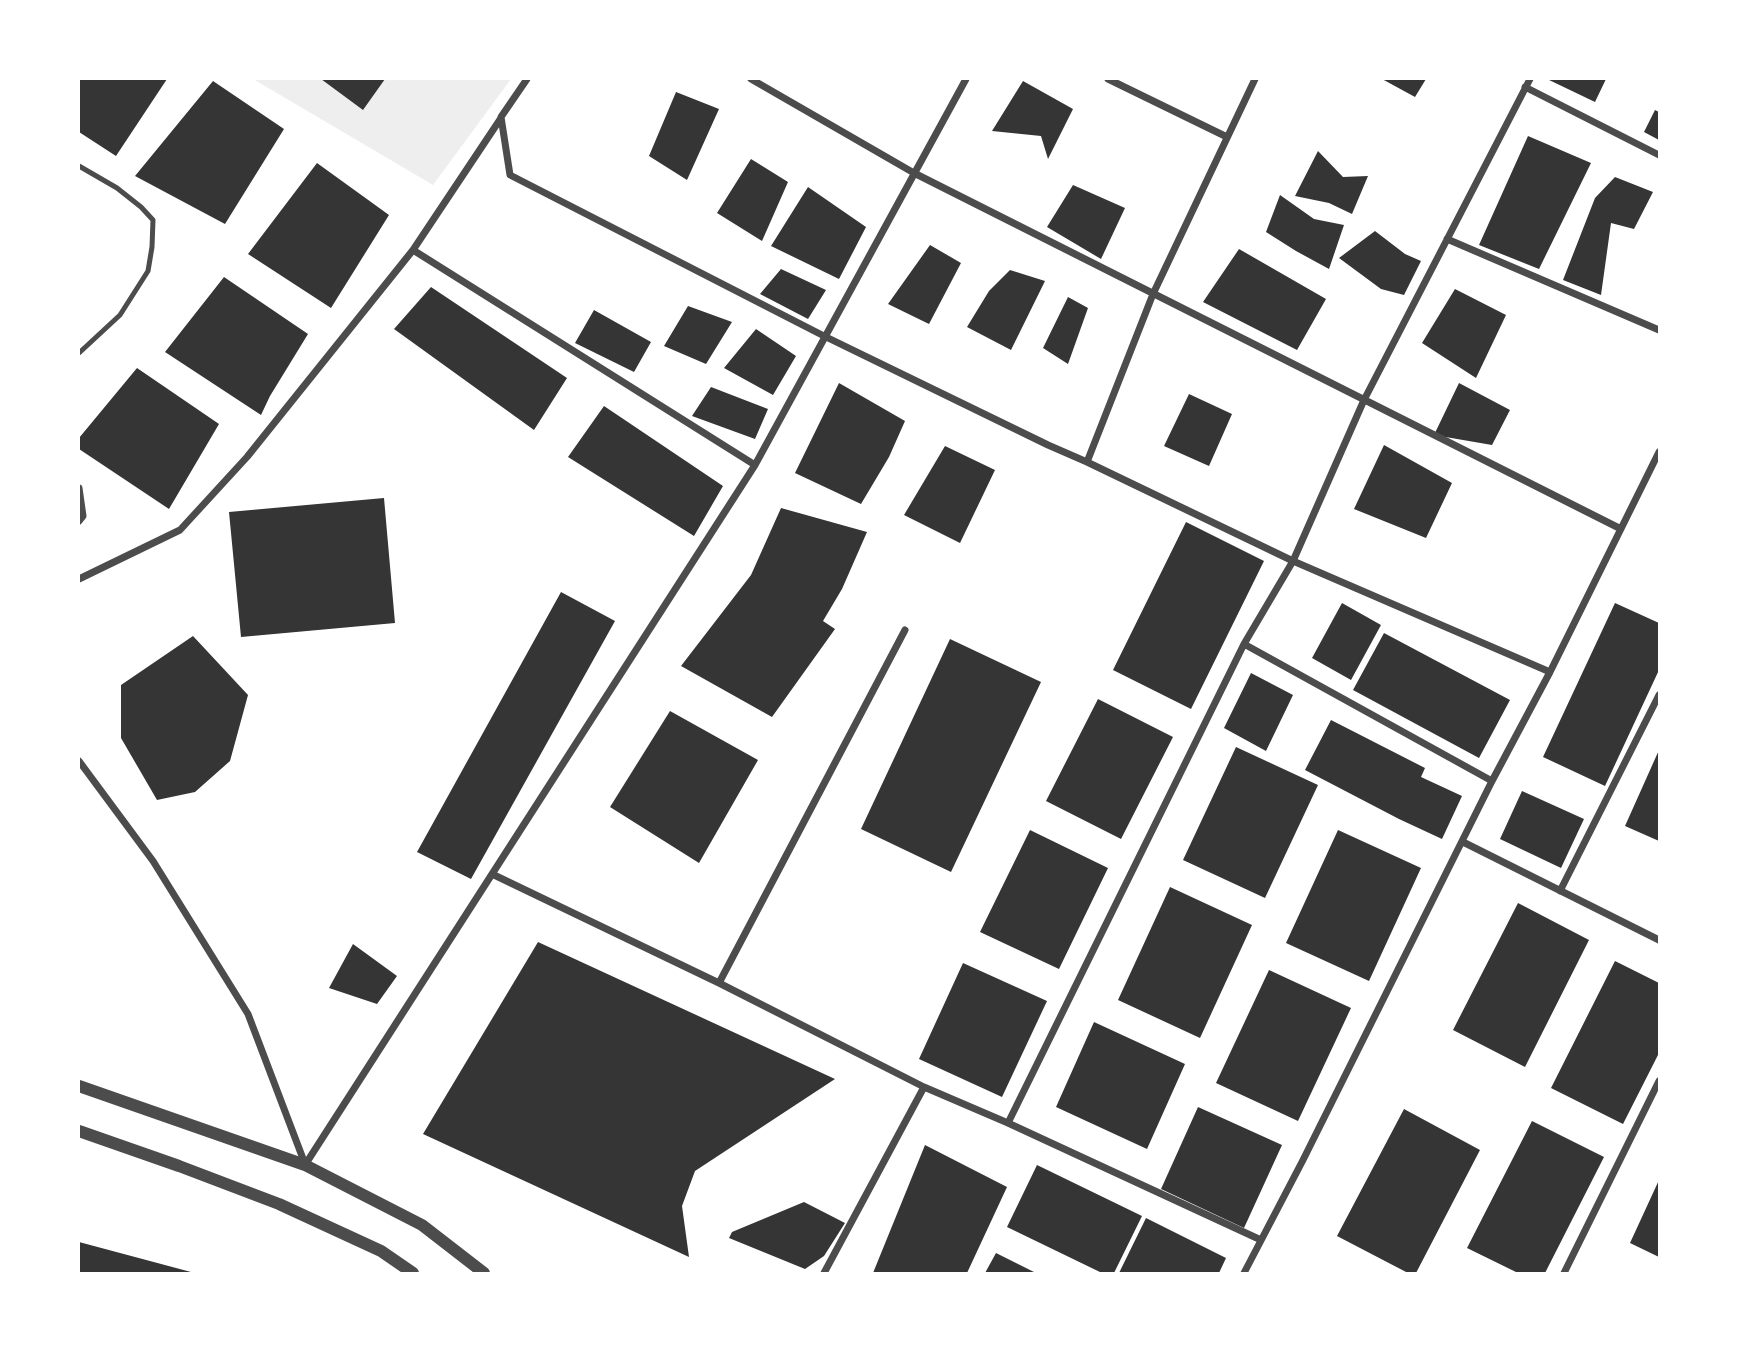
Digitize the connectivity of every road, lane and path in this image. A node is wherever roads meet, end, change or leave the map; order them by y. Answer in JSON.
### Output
{"nodes":[{"id":1,"x":527,"y":79,"type":"edge"},
{"id":2,"x":751,"y":79,"type":"edge"},
{"id":3,"x":966,"y":79,"type":"edge"},
{"id":4,"x":1108,"y":79,"type":"edge"},
{"id":5,"x":1255,"y":79,"type":"edge"},
{"id":6,"x":1530,"y":79,"type":"edge"},
{"id":7,"x":1525,"y":88,"type":"junction"},
{"id":8,"x":501,"y":117,"type":"junction"},
{"id":9,"x":1227,"y":137,"type":"junction"},
{"id":10,"x":1659,"y":155,"type":"edge"},
{"id":11,"x":79,"y":166,"type":"edge"},
{"id":12,"x":914,"y":173,"type":"junction"},
{"id":13,"x":1447,"y":239,"type":"junction"},
{"id":14,"x":413,"y":250,"type":"junction"},
{"id":15,"x":1153,"y":294,"type":"junction"},
{"id":16,"x":1659,"y":330,"type":"edge"},
{"id":17,"x":824,"y":335,"type":"junction"},
{"id":18,"x":79,"y":353,"type":"edge"},
{"id":19,"x":1364,"y":400,"type":"junction"},
{"id":20,"x":1659,"y":452,"type":"edge"},
{"id":21,"x":1087,"y":462,"type":"junction"},
{"id":22,"x":1657,"y":463,"type":"edge"},
{"id":23,"x":755,"y":465,"type":"junction"},
{"id":24,"x":79,"y":488,"type":"edge"},
{"id":25,"x":79,"y":521,"type":"edge"},
{"id":26,"x":1621,"y":529,"type":"junction"},
{"id":27,"x":1293,"y":561,"type":"junction"},
{"id":28,"x":79,"y":579,"type":"edge"},
{"id":29,"x":905,"y":630,"type":"dead end"},
{"id":30,"x":1244,"y":644,"type":"junction"},
{"id":31,"x":1550,"y":672,"type":"junction"},
{"id":32,"x":1659,"y":695,"type":"edge"},
{"id":33,"x":79,"y":761,"type":"edge"},
{"id":34,"x":1492,"y":782,"type":"junction"},
{"id":35,"x":1463,"y":842,"type":"junction"},
{"id":36,"x":492,"y":874,"type":"junction"},
{"id":37,"x":1560,"y":891,"type":"junction"},
{"id":38,"x":1659,"y":940,"type":"edge"},
{"id":39,"x":719,"y":984,"type":"junction"},
{"id":40,"x":1659,"y":1081,"type":"edge"},
{"id":41,"x":79,"y":1086,"type":"edge"},
{"id":42,"x":923,"y":1087,"type":"junction"},
{"id":43,"x":1008,"y":1123,"type":"junction"},
{"id":44,"x":79,"y":1132,"type":"edge"},
{"id":45,"x":305,"y":1165,"type":"junction"},
{"id":46,"x":1262,"y":1240,"type":"junction"},
{"id":47,"x":413,"y":1273,"type":"edge"},
{"id":48,"x":484,"y":1273,"type":"edge"},
{"id":49,"x":824,"y":1273,"type":"edge"},
{"id":50,"x":1244,"y":1273,"type":"edge"},
{"id":51,"x":1564,"y":1273,"type":"edge"}],
"edges":[{"from":1,"to":8,"type":"street"},
{"from":2,"to":12,"type":"street"},
{"from":3,"to":12,"type":"street"},
{"from":4,"to":9,"type":"street"},
{"from":5,"to":9,"type":"street"},
{"from":6,"to":7,"type":"street"},
{"from":7,"to":10,"type":"street"},
{"from":7,"to":13,"type":"street"},
{"from":8,"to":14,"type":"street"},
{"from":8,"to":17,"type":"street"},
{"from":9,"to":15,"type":"street"},
{"from":11,"to":18,"type":"lane"},
{"from":12,"to":15,"type":"street"},
{"from":12,"to":17,"type":"street"},
{"from":13,"to":16,"type":"street"},
{"from":13,"to":19,"type":"street"},
{"from":14,"to":23,"type":"street"},
{"from":14,"to":28,"type":"street"},
{"from":15,"to":19,"type":"street"},
{"from":15,"to":21,"type":"street"},
{"from":17,"to":21,"type":"street"},
{"from":17,"to":23,"type":"street"},
{"from":19,"to":26,"type":"street"},
{"from":19,"to":27,"type":"street"},
{"from":20,"to":22,"type":"street"},
{"from":21,"to":27,"type":"street"},
{"from":22,"to":26,"type":"street"},
{"from":23,"to":36,"type":"street"},
{"from":24,"to":25,"type":"street"},
{"from":26,"to":31,"type":"street"},
{"from":27,"to":30,"type":"street"},
{"from":27,"to":31,"type":"street"},
{"from":29,"to":39,"type":"street"},
{"from":30,"to":34,"type":"street"},
{"from":30,"to":43,"type":"street"},
{"from":31,"to":34,"type":"street"},
{"from":32,"to":37,"type":"street"},
{"from":33,"to":45,"type":"street"},
{"from":34,"to":35,"type":"street"},
{"from":35,"to":37,"type":"street"},
{"from":35,"to":46,"type":"street"},
{"from":36,"to":39,"type":"street"},
{"from":36,"to":45,"type":"street"},
{"from":37,"to":38,"type":"street"},
{"from":39,"to":42,"type":"street"},
{"from":40,"to":51,"type":"street"},
{"from":41,"to":45,"type":"street"},
{"from":42,"to":43,"type":"street"},
{"from":42,"to":49,"type":"street"},
{"from":43,"to":46,"type":"street"},
{"from":44,"to":47,"type":"street"},
{"from":45,"to":48,"type":"street"},
{"from":46,"to":50,"type":"street"}]}
